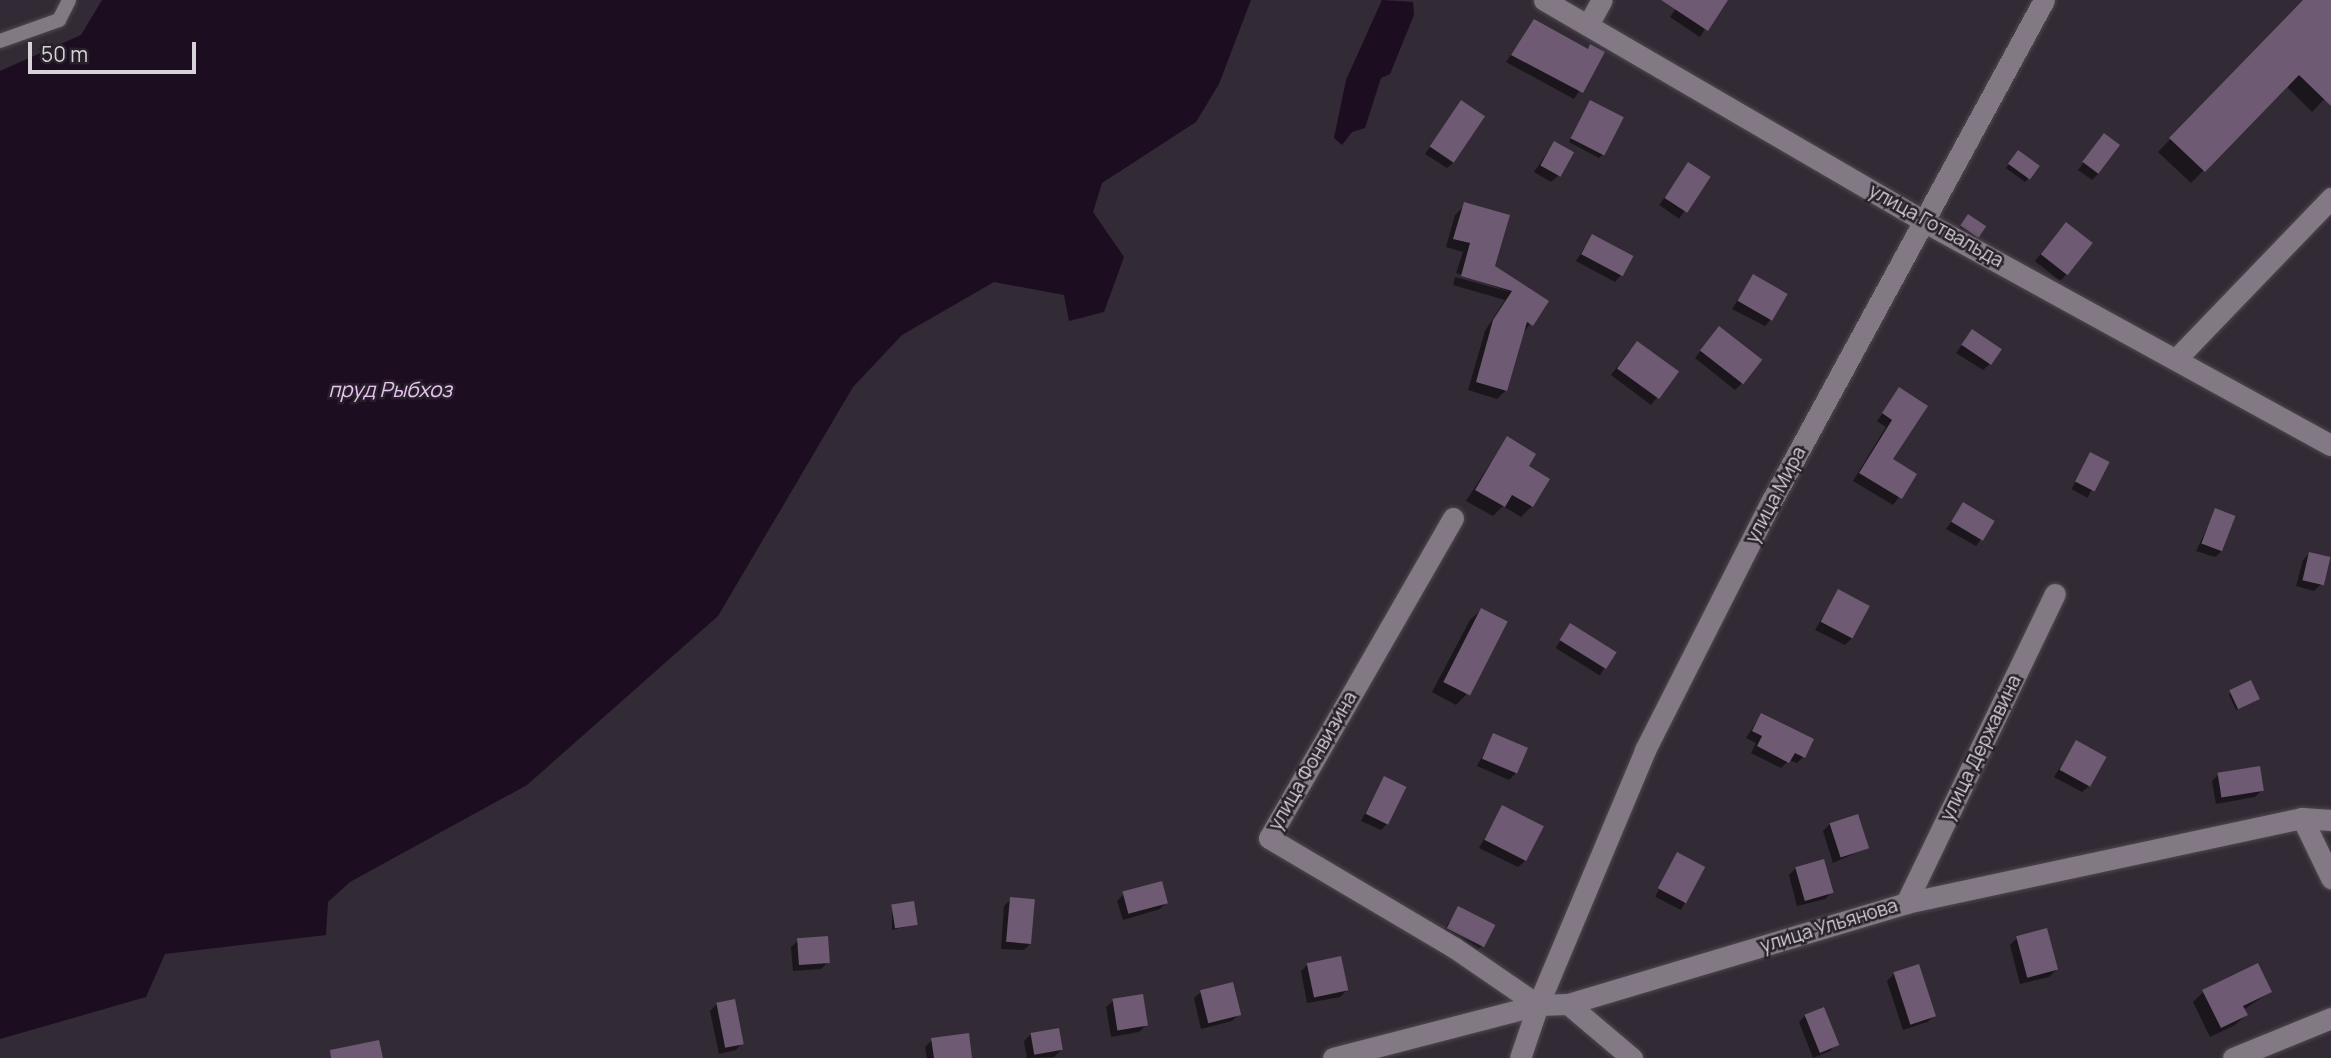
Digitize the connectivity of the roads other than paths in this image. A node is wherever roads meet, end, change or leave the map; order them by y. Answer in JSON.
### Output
{"nodes":[{"id":1,"x":69,"y":0,"type":"edge"},
{"id":2,"x":1544,"y":0,"type":"edge"},
{"id":3,"x":1602,"y":0,"type":"edge"},
{"id":4,"x":2043,"y":0,"type":"edge"},
{"id":5,"x":1589,"y":23,"type":"junction"},
{"id":6,"x":0,"y":41,"type":"edge"},
{"id":7,"x":2331,"y":198,"type":"edge"},
{"id":8,"x":1923,"y":221,"type":"junction"},
{"id":9,"x":2178,"y":358,"type":"junction"},
{"id":10,"x":2331,"y":444,"type":"edge"},
{"id":11,"x":1454,"y":518,"type":"dead end"},
{"id":12,"x":2055,"y":594,"type":"dead end"},
{"id":13,"x":2302,"y":818,"type":"junction"},
{"id":14,"x":2331,"y":820,"type":"edge"},
{"id":15,"x":2331,"y":878,"type":"edge"},
{"id":16,"x":1906,"y":902,"type":"junction"},
{"id":17,"x":1568,"y":1004,"type":"junction"},
{"id":18,"x":1538,"y":1005,"type":"junction"},
{"id":19,"x":2331,"y":1018,"type":"edge"},
{"id":20,"x":1333,"y":1058,"type":"edge"},
{"id":21,"x":1520,"y":1058,"type":"edge"},
{"id":22,"x":1632,"y":1058,"type":"edge"},
{"id":23,"x":2233,"y":1058,"type":"edge"}],
"edges":[{"from":1,"to":6,"type":"lane"},
{"from":2,"to":5,"type":"street","name":"улица Готвальда"},
{"from":3,"to":5,"type":"street"},
{"from":4,"to":8,"type":"street","name":"улица Мира"},
{"from":5,"to":8,"type":"street","name":"улица Готвальда"},
{"from":7,"to":9,"type":"street"},
{"from":8,"to":9,"type":"street","name":"улица Готвальда"},
{"from":8,"to":18,"type":"street","name":"улица Мира"},
{"from":9,"to":10,"type":"street","name":"улица Готвальда"},
{"from":11,"to":18,"type":"street","name":"улица Фонвизина"},
{"from":12,"to":16,"type":"street","name":"улица Державина"},
{"from":13,"to":14,"type":"street","name":"улица Ульянова"},
{"from":13,"to":15,"type":"street"},
{"from":13,"to":16,"type":"street","name":"улица Ульянова"},
{"from":16,"to":17,"type":"street","name":"улица Ульянова"},
{"from":17,"to":18,"type":"street","name":"улица Ульянова"},
{"from":17,"to":22,"type":"street"},
{"from":18,"to":20,"type":"street","name":"улица Ульянова"},
{"from":18,"to":21,"type":"street","name":"улица Мира"},
{"from":19,"to":23,"type":"street"}]}
